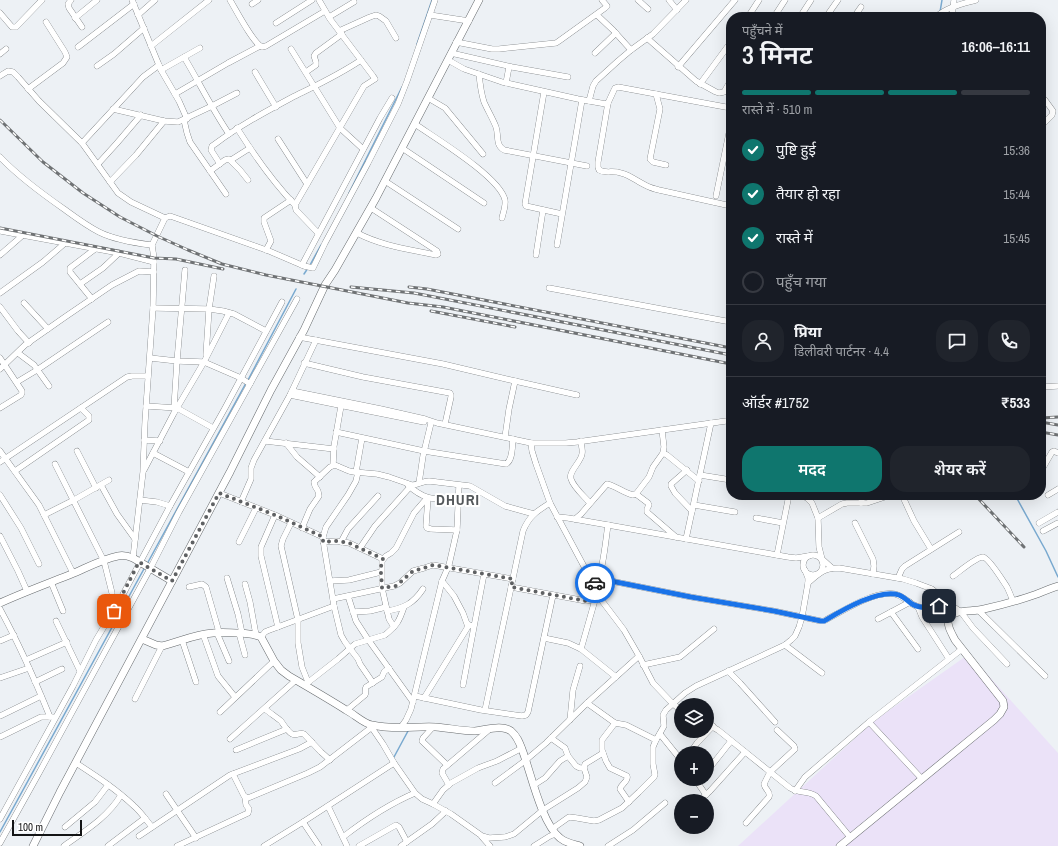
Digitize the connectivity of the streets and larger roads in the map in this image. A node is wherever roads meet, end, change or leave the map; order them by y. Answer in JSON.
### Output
{"nodes":[{"id":1,"x":42,"y":0,"type":"edge"},
{"id":2,"x":71,"y":0,"type":"edge"},
{"id":3,"x":97,"y":0,"type":"edge"},
{"id":4,"x":155,"y":0,"type":"edge"},
{"id":5,"x":208,"y":0,"type":"edge"},
{"id":6,"x":230,"y":0,"type":"edge"},
{"id":7,"x":258,"y":0,"type":"edge"},
{"id":8,"x":312,"y":0,"type":"edge"},
{"id":9,"x":319,"y":0,"type":"edge"},
{"id":10,"x":435,"y":0,"type":"edge"},
{"id":11,"x":479,"y":0,"type":"edge"},
{"id":12,"x":602,"y":0,"type":"edge"},
{"id":13,"x":638,"y":0,"type":"edge"},
{"id":14,"x":668,"y":0,"type":"edge"},
{"id":15,"x":686,"y":0,"type":"edge"},
{"id":16,"x":735,"y":0,"type":"edge"},
{"id":17,"x":759,"y":0,"type":"edge"},
{"id":18,"x":785,"y":0,"type":"edge"},
{"id":19,"x":811,"y":0,"type":"edge"},
{"id":20,"x":838,"y":0,"type":"edge"},
{"id":21,"x":976,"y":0,"type":"edge"},
{"id":22,"x":133,"y":2,"type":"edge"},
{"id":23,"x":354,"y":2,"type":"dead end"},
{"id":24,"x":953,"y":3,"type":"edge"},
{"id":25,"x":252,"y":4,"type":"dead end"},
{"id":26,"x":861,"y":7,"type":"dead end"},
{"id":27,"x":648,"y":9,"type":"dead end"},
{"id":28,"x":677,"y":10,"type":"junction"},
{"id":29,"x":325,"y":11,"type":"junction"},
{"id":30,"x":751,"y":12,"type":"edge"},
{"id":31,"x":777,"y":12,"type":"edge"},
{"id":32,"x":803,"y":12,"type":"edge"},
{"id":33,"x":830,"y":12,"type":"edge"},
{"id":34,"x":858,"y":12,"type":"edge"},
{"id":35,"x":943,"y":12,"type":"edge"},
{"id":36,"x":0,"y":13,"type":"edge"},
{"id":37,"x":138,"y":15,"type":"junction"},
{"id":38,"x":430,"y":15,"type":"junction"},
{"id":39,"x":597,"y":15,"type":"junction"},
{"id":40,"x":329,"y":17,"type":"junction"},
{"id":41,"x":76,"y":18,"type":"junction"},
{"id":42,"x":469,"y":21,"type":"junction"},
{"id":43,"x":46,"y":22,"type":"dead end"},
{"id":44,"x":276,"y":23,"type":"dead end"},
{"id":45,"x":82,"y":27,"type":"dead end"},
{"id":46,"x":144,"y":28,"type":"junction"},
{"id":47,"x":340,"y":32,"type":"junction"},
{"id":48,"x":616,"y":33,"type":"junction"},
{"id":49,"x":396,"y":38,"type":"dead end"},
{"id":50,"x":647,"y":38,"type":"junction"},
{"id":51,"x":456,"y":42,"type":"junction"},
{"id":52,"x":151,"y":46,"type":"junction"},
{"id":53,"x":260,"y":46,"type":"junction"},
{"id":54,"x":78,"y":47,"type":"dead end"},
{"id":55,"x":200,"y":48,"type":"dead end"},
{"id":56,"x":6,"y":49,"type":"dead end"},
{"id":57,"x":291,"y":49,"type":"dead end"},
{"id":58,"x":726,"y":49,"type":"edge"},
{"id":59,"x":631,"y":50,"type":"junction"},
{"id":60,"x":451,"y":53,"type":"junction"},
{"id":61,"x":595,"y":53,"type":"dead end"},
{"id":62,"x":0,"y":54,"type":"edge"},
{"id":63,"x":184,"y":57,"type":"junction"},
{"id":64,"x":361,"y":60,"type":"junction"},
{"id":65,"x":448,"y":60,"type":"junction"},
{"id":66,"x":97,"y":66,"type":"dead end"},
{"id":67,"x":509,"y":67,"type":"junction"},
{"id":68,"x":678,"y":67,"type":"junction"},
{"id":69,"x":160,"y":68,"type":"junction"},
{"id":70,"x":255,"y":72,"type":"dead end"},
{"id":71,"x":306,"y":72,"type":"junction"},
{"id":72,"x":479,"y":74,"type":"junction"},
{"id":73,"x":0,"y":76,"type":"edge"},
{"id":74,"x":568,"y":77,"type":"dead end"},
{"id":75,"x":198,"y":81,"type":"junction"},
{"id":76,"x":506,"y":83,"type":"junction"},
{"id":77,"x":700,"y":84,"type":"junction"},
{"id":78,"x":314,"y":86,"type":"junction"},
{"id":79,"x":28,"y":89,"type":"junction"},
{"id":80,"x":726,"y":89,"type":"edge"},
{"id":81,"x":544,"y":92,"type":"junction"},
{"id":82,"x":237,"y":93,"type":"dead end"},
{"id":83,"x":175,"y":94,"type":"junction"},
{"id":84,"x":656,"y":94,"type":"junction"},
{"id":85,"x":392,"y":98,"type":"dead end"},
{"id":86,"x":428,"y":98,"type":"junction"},
{"id":87,"x":582,"y":100,"type":"junction"},
{"id":88,"x":589,"y":101,"type":"junction"},
{"id":89,"x":1046,"y":101,"type":"edge"},
{"id":90,"x":608,"y":104,"type":"junction"},
{"id":91,"x":212,"y":106,"type":"junction"},
{"id":92,"x":276,"y":106,"type":"junction"},
{"id":93,"x":726,"y":107,"type":"edge"},
{"id":94,"x":113,"y":109,"type":"junction"},
{"id":95,"x":141,"y":115,"type":"junction"},
{"id":96,"x":186,"y":119,"type":"junction"},
{"id":97,"x":164,"y":121,"type":"junction"},
{"id":98,"x":1046,"y":121,"type":"edge"},
{"id":99,"x":415,"y":124,"type":"junction"},
{"id":100,"x":237,"y":128,"type":"junction"},
{"id":101,"x":340,"y":128,"type":"junction"},
{"id":102,"x":229,"y":134,"type":"junction"},
{"id":103,"x":278,"y":139,"type":"dead end"},
{"id":104,"x":82,"y":143,"type":"junction"},
{"id":105,"x":726,"y":147,"type":"edge"},
{"id":106,"x":250,"y":148,"type":"junction"},
{"id":107,"x":402,"y":148,"type":"junction"},
{"id":108,"x":363,"y":149,"type":"junction"},
{"id":109,"x":483,"y":154,"type":"dead end"},
{"id":110,"x":533,"y":155,"type":"junction"},
{"id":111,"x":1,"y":159,"type":"edge"},
{"id":112,"x":231,"y":160,"type":"junction"},
{"id":113,"x":571,"y":163,"type":"junction"},
{"id":114,"x":98,"y":164,"type":"junction"},
{"id":115,"x":220,"y":164,"type":"junction"},
{"id":116,"x":666,"y":165,"type":"dead end"},
{"id":117,"x":587,"y":166,"type":"dead end"},
{"id":118,"x":210,"y":171,"type":"junction"},
{"id":119,"x":248,"y":180,"type":"dead end"},
{"id":120,"x":385,"y":181,"type":"junction"},
{"id":121,"x":110,"y":182,"type":"junction"},
{"id":122,"x":307,"y":184,"type":"junction"},
{"id":123,"x":226,"y":194,"type":"dead end"},
{"id":124,"x":716,"y":196,"type":"dead end"},
{"id":125,"x":293,"y":202,"type":"junction"},
{"id":126,"x":484,"y":203,"type":"dead end"},
{"id":127,"x":726,"y":205,"type":"edge"},
{"id":128,"x":371,"y":208,"type":"junction"},
{"id":129,"x":543,"y":210,"type":"junction"},
{"id":130,"x":562,"y":214,"type":"junction"},
{"id":131,"x":165,"y":218,"type":"junction"},
{"id":132,"x":502,"y":218,"type":"dead end"},
{"id":133,"x":458,"y":229,"type":"dead end"},
{"id":134,"x":0,"y":231,"type":"edge"},
{"id":135,"x":318,"y":233,"type":"junction"},
{"id":136,"x":357,"y":233,"type":"junction"},
{"id":137,"x":23,"y":235,"type":"junction"},
{"id":138,"x":64,"y":244,"type":"junction"},
{"id":139,"x":152,"y":245,"type":"junction"},
{"id":140,"x":556,"y":245,"type":"dead end"},
{"id":141,"x":95,"y":249,"type":"junction"},
{"id":142,"x":266,"y":250,"type":"junction"},
{"id":143,"x":119,"y":254,"type":"junction"},
{"id":144,"x":0,"y":255,"type":"edge"},
{"id":145,"x":536,"y":255,"type":"dead end"},
{"id":146,"x":154,"y":262,"type":"junction"},
{"id":147,"x":303,"y":266,"type":"junction"},
{"id":148,"x":185,"y":270,"type":"dead end"},
{"id":149,"x":154,"y":272,"type":"junction"},
{"id":150,"x":214,"y":276,"type":"dead end"},
{"id":151,"x":80,"y":284,"type":"junction"},
{"id":152,"x":549,"y":288,"type":"dead end"},
{"id":153,"x":0,"y":292,"type":"edge"},
{"id":154,"x":92,"y":299,"type":"junction"},
{"id":155,"x":298,"y":299,"type":"dead end"},
{"id":156,"x":282,"y":302,"type":"dead end"},
{"id":157,"x":24,"y":303,"type":"dead end"},
{"id":158,"x":0,"y":307,"type":"edge"},
{"id":159,"x":153,"y":308,"type":"junction"},
{"id":160,"x":181,"y":309,"type":"junction"},
{"id":161,"x":209,"y":310,"type":"junction"},
{"id":162,"x":229,"y":312,"type":"junction"},
{"id":163,"x":726,"y":321,"type":"edge"},
{"id":164,"x":108,"y":322,"type":"dead end"},
{"id":165,"x":48,"y":329,"type":"junction"},
{"id":166,"x":266,"y":331,"type":"junction"},
{"id":167,"x":299,"y":337,"type":"junction"},
{"id":168,"x":316,"y":340,"type":"junction"},
{"id":169,"x":29,"y":343,"type":"junction"},
{"id":170,"x":18,"y":352,"type":"junction"},
{"id":171,"x":0,"y":358,"type":"edge"},
{"id":172,"x":150,"y":358,"type":"junction"},
{"id":173,"x":205,"y":359,"type":"junction"},
{"id":174,"x":177,"y":361,"type":"junction"},
{"id":175,"x":304,"y":363,"type":"junction"},
{"id":176,"x":5,"y":365,"type":"junction"},
{"id":177,"x":0,"y":369,"type":"edge"},
{"id":178,"x":37,"y":370,"type":"junction"},
{"id":179,"x":148,"y":376,"type":"junction"},
{"id":180,"x":246,"y":381,"type":"junction"},
{"id":181,"x":515,"y":381,"type":"junction"},
{"id":182,"x":17,"y":382,"type":"junction"},
{"id":183,"x":49,"y":386,"type":"dead end"},
{"id":184,"x":1046,"y":386,"type":"edge"},
{"id":185,"x":1058,"y":386,"type":"edge"},
{"id":186,"x":291,"y":393,"type":"junction"},
{"id":187,"x":577,"y":396,"type":"dead end"},
{"id":188,"x":146,"y":406,"type":"junction"},
{"id":189,"x":341,"y":406,"type":"junction"},
{"id":190,"x":0,"y":408,"type":"edge"},
{"id":191,"x":81,"y":408,"type":"junction"},
{"id":192,"x":176,"y":408,"type":"junction"},
{"id":193,"x":726,"y":422,"type":"edge"},
{"id":194,"x":434,"y":423,"type":"junction"},
{"id":195,"x":711,"y":423,"type":"junction"},
{"id":196,"x":445,"y":424,"type":"junction"},
{"id":197,"x":213,"y":428,"type":"junction"},
{"id":198,"x":662,"y":430,"type":"junction"},
{"id":199,"x":336,"y":432,"type":"junction"},
{"id":200,"x":504,"y":437,"type":"junction"},
{"id":201,"x":362,"y":438,"type":"junction"},
{"id":202,"x":513,"y":439,"type":"junction"},
{"id":203,"x":144,"y":440,"type":"junction"},
{"id":204,"x":265,"y":440,"type":"junction"},
{"id":205,"x":160,"y":441,"type":"junction"},
{"id":206,"x":581,"y":441,"type":"junction"},
{"id":207,"x":531,"y":442,"type":"junction"},
{"id":208,"x":286,"y":443,"type":"junction"},
{"id":209,"x":334,"y":449,"type":"junction"},
{"id":210,"x":0,"y":451,"type":"edge"},
{"id":211,"x":77,"y":451,"type":"dead end"},
{"id":212,"x":424,"y":451,"type":"junction"},
{"id":213,"x":154,"y":453,"type":"junction"},
{"id":214,"x":663,"y":453,"type":"junction"},
{"id":215,"x":1058,"y":453,"type":"edge"},
{"id":216,"x":1046,"y":459,"type":"edge"},
{"id":217,"x":3,"y":460,"type":"edge"},
{"id":218,"x":55,"y":464,"type":"dead end"},
{"id":219,"x":333,"y":465,"type":"junction"},
{"id":220,"x":686,"y":470,"type":"junction"},
{"id":221,"x":15,"y":471,"type":"junction"},
{"id":222,"x":143,"y":472,"type":"junction"},
{"id":223,"x":189,"y":472,"type":"junction"},
{"id":224,"x":357,"y":472,"type":"junction"},
{"id":225,"x":320,"y":477,"type":"junction"},
{"id":226,"x":699,"y":478,"type":"junction"},
{"id":227,"x":109,"y":480,"type":"dead end"},
{"id":228,"x":726,"y":480,"type":"edge"},
{"id":229,"x":419,"y":483,"type":"junction"},
{"id":230,"x":408,"y":485,"type":"junction"},
{"id":231,"x":459,"y":485,"type":"junction"},
{"id":232,"x":98,"y":486,"type":"junction"},
{"id":233,"x":1058,"y":489,"type":"edge"},
{"id":234,"x":219,"y":493,"type":"junction"},
{"id":235,"x":636,"y":494,"type":"junction"},
{"id":236,"x":0,"y":495,"type":"edge"},
{"id":237,"x":1048,"y":495,"type":"dead end"},
{"id":238,"x":378,"y":496,"type":"dead end"},
{"id":239,"x":428,"y":498,"type":"junction"},
{"id":240,"x":74,"y":500,"type":"junction"},
{"id":241,"x":140,"y":500,"type":"junction"},
{"id":242,"x":458,"y":500,"type":"junction"},
{"id":243,"x":788,"y":500,"type":"edge"},
{"id":244,"x":809,"y":500,"type":"edge"},
{"id":245,"x":862,"y":500,"type":"edge"},
{"id":246,"x":876,"y":500,"type":"edge"},
{"id":247,"x":904,"y":500,"type":"edge"},
{"id":248,"x":241,"y":502,"type":"junction"},
{"id":249,"x":550,"y":503,"type":"junction"},
{"id":250,"x":590,"y":503,"type":"junction"},
{"id":251,"x":861,"y":503,"type":"junction"},
{"id":252,"x":170,"y":506,"type":"junction"},
{"id":253,"x":256,"y":508,"type":"junction"},
{"id":254,"x":693,"y":508,"type":"junction"},
{"id":255,"x":735,"y":512,"type":"dead end"},
{"id":256,"x":1058,"y":512,"type":"edge"},
{"id":257,"x":534,"y":514,"type":"junction"},
{"id":258,"x":44,"y":515,"type":"junction"},
{"id":259,"x":275,"y":515,"type":"junction"},
{"id":260,"x":557,"y":517,"type":"junction"},
{"id":261,"x":756,"y":518,"type":"dead end"},
{"id":262,"x":818,"y":518,"type":"junction"},
{"id":263,"x":575,"y":519,"type":"junction"},
{"id":264,"x":855,"y":522,"type":"dead end"},
{"id":265,"x":291,"y":523,"type":"junction"},
{"id":266,"x":784,"y":523,"type":"junction"},
{"id":267,"x":1039,"y":523,"type":"dead end"},
{"id":268,"x":1058,"y":523,"type":"edge"},
{"id":269,"x":608,"y":525,"type":"junction"},
{"id":270,"x":302,"y":528,"type":"junction"},
{"id":271,"x":457,"y":530,"type":"junction"},
{"id":272,"x":1043,"y":531,"type":"dead end"},
{"id":273,"x":959,"y":532,"type":"dead end"},
{"id":274,"x":0,"y":536,"type":"edge"},
{"id":275,"x":676,"y":537,"type":"junction"},
{"id":276,"x":135,"y":539,"type":"junction"},
{"id":277,"x":323,"y":539,"type":"junction"},
{"id":278,"x":686,"y":539,"type":"junction"},
{"id":279,"x":239,"y":542,"type":"dead end"},
{"id":280,"x":341,"y":542,"type":"junction"},
{"id":281,"x":819,"y":547,"type":"junction"},
{"id":282,"x":360,"y":548,"type":"junction"},
{"id":283,"x":931,"y":549,"type":"junction"},
{"id":284,"x":777,"y":555,"type":"junction"},
{"id":285,"x":810,"y":556,"type":"junction"},
{"id":286,"x":132,"y":558,"type":"junction"},
{"id":287,"x":796,"y":558,"type":"junction"},
{"id":288,"x":383,"y":559,"type":"junction"},
{"id":289,"x":822,"y":559,"type":"junction"},
{"id":290,"x":104,"y":561,"type":"junction"},
{"id":291,"x":39,"y":564,"type":"dead end"},
{"id":292,"x":146,"y":566,"type":"junction"},
{"id":293,"x":448,"y":568,"type":"junction"},
{"id":294,"x":804,"y":568,"type":"junction"},
{"id":295,"x":832,"y":568,"type":"junction"},
{"id":296,"x":381,"y":572,"type":"junction"},
{"id":297,"x":73,"y":573,"type":"junction"},
{"id":298,"x":819,"y":573,"type":"junction"},
{"id":299,"x":484,"y":574,"type":"junction"},
{"id":300,"x":873,"y":574,"type":"junction"},
{"id":301,"x":954,"y":576,"type":"dead end"},
{"id":302,"x":227,"y":578,"type":"dead end"},
{"id":303,"x":898,"y":578,"type":"junction"},
{"id":304,"x":513,"y":579,"type":"junction"},
{"id":305,"x":172,"y":581,"type":"junction"},
{"id":306,"x":330,"y":581,"type":"junction"},
{"id":307,"x":442,"y":581,"type":"junction"},
{"id":308,"x":51,"y":582,"type":"junction"},
{"id":309,"x":595,"y":583,"type":"junction"},
{"id":310,"x":808,"y":583,"type":"junction"},
{"id":311,"x":245,"y":584,"type":"dead end"},
{"id":312,"x":189,"y":587,"type":"dead end"},
{"id":313,"x":511,"y":587,"type":"junction"},
{"id":314,"x":1057,"y":587,"type":"edge"},
{"id":315,"x":382,"y":588,"type":"junction"},
{"id":316,"x":423,"y":589,"type":"dead end"},
{"id":317,"x":27,"y":591,"type":"junction"},
{"id":318,"x":112,"y":593,"type":"dead end"},
{"id":319,"x":553,"y":595,"type":"junction"},
{"id":320,"x":348,"y":596,"type":"junction"},
{"id":321,"x":597,"y":598,"type":"junction"},
{"id":322,"x":333,"y":599,"type":"junction"},
{"id":323,"x":1013,"y":601,"type":"junction"},
{"id":324,"x":910,"y":602,"type":"junction"},
{"id":325,"x":0,"y":604,"type":"edge"},
{"id":326,"x":950,"y":605,"type":"junction"},
{"id":327,"x":334,"y":606,"type":"junction"},
{"id":328,"x":404,"y":607,"type":"junction"},
{"id":329,"x":918,"y":607,"type":"junction"},
{"id":330,"x":0,"y":609,"type":"edge"},
{"id":331,"x":386,"y":609,"type":"junction"},
{"id":332,"x":978,"y":610,"type":"junction"},
{"id":333,"x":63,"y":612,"type":"dead end"},
{"id":334,"x":353,"y":612,"type":"junction"},
{"id":335,"x":891,"y":612,"type":"junction"},
{"id":336,"x":961,"y":612,"type":"junction"},
{"id":337,"x":802,"y":617,"type":"junction"},
{"id":338,"x":878,"y":619,"type":"dead end"},
{"id":339,"x":3,"y":620,"type":"edge"},
{"id":340,"x":298,"y":620,"type":"junction"},
{"id":341,"x":56,"y":621,"type":"dead end"},
{"id":342,"x":471,"y":626,"type":"junction"},
{"id":343,"x":278,"y":627,"type":"junction"},
{"id":344,"x":394,"y":627,"type":"junction"},
{"id":345,"x":714,"y":629,"type":"dead end"},
{"id":346,"x":218,"y":633,"type":"junction"},
{"id":347,"x":240,"y":633,"type":"junction"},
{"id":348,"x":203,"y":634,"type":"junction"},
{"id":349,"x":14,"y":635,"type":"junction"},
{"id":350,"x":259,"y":636,"type":"junction"},
{"id":351,"x":142,"y":638,"type":"junction"},
{"id":352,"x":544,"y":638,"type":"junction"},
{"id":353,"x":368,"y":639,"type":"junction"},
{"id":354,"x":182,"y":640,"type":"junction"},
{"id":355,"x":0,"y":642,"type":"edge"},
{"id":356,"x":67,"y":642,"type":"junction"},
{"id":357,"x":785,"y":644,"type":"junction"},
{"id":358,"x":162,"y":646,"type":"junction"},
{"id":359,"x":349,"y":649,"type":"junction"},
{"id":360,"x":581,"y":649,"type":"junction"},
{"id":361,"x":962,"y":649,"type":"junction"},
{"id":362,"x":918,"y":650,"type":"dead end"},
{"id":363,"x":245,"y":654,"type":"dead end"},
{"id":364,"x":639,"y":656,"type":"junction"},
{"id":365,"x":949,"y":659,"type":"junction"},
{"id":366,"x":26,"y":660,"type":"junction"},
{"id":367,"x":229,"y":661,"type":"dead end"},
{"id":368,"x":274,"y":661,"type":"junction"},
{"id":369,"x":1008,"y":664,"type":"dead end"},
{"id":370,"x":643,"y":665,"type":"junction"},
{"id":371,"x":580,"y":666,"type":"dead end"},
{"id":372,"x":29,"y":668,"type":"junction"},
{"id":373,"x":390,"y":668,"type":"junction"},
{"id":374,"x":62,"y":669,"type":"dead end"},
{"id":375,"x":80,"y":671,"type":"junction"},
{"id":376,"x":728,"y":671,"type":"junction"},
{"id":377,"x":822,"y":673,"type":"dead end"},
{"id":378,"x":1045,"y":676,"type":"dead end"},
{"id":379,"x":616,"y":677,"type":"junction"},
{"id":380,"x":0,"y":678,"type":"edge"},
{"id":381,"x":296,"y":680,"type":"junction"},
{"id":382,"x":35,"y":682,"type":"junction"},
{"id":383,"x":196,"y":682,"type":"dead end"},
{"id":384,"x":373,"y":683,"type":"junction"},
{"id":385,"x":306,"y":684,"type":"junction"},
{"id":386,"x":463,"y":685,"type":"dead end"},
{"id":387,"x":42,"y":696,"type":"junction"},
{"id":388,"x":235,"y":697,"type":"junction"},
{"id":389,"x":424,"y":698,"type":"junction"},
{"id":390,"x":135,"y":699,"type":"dead end"},
{"id":391,"x":414,"y":699,"type":"junction"},
{"id":392,"x":587,"y":703,"type":"junction"},
{"id":393,"x":673,"y":704,"type":"junction"},
{"id":394,"x":265,"y":709,"type":"junction"},
{"id":395,"x":347,"y":710,"type":"junction"},
{"id":396,"x":485,"y":710,"type":"junction"},
{"id":397,"x":220,"y":712,"type":"dead end"},
{"id":398,"x":0,"y":716,"type":"edge"},
{"id":399,"x":53,"y":717,"type":"junction"},
{"id":400,"x":570,"y":720,"type":"junction"},
{"id":401,"x":775,"y":722,"type":"dead end"},
{"id":402,"x":869,"y":722,"type":"junction"},
{"id":403,"x":615,"y":723,"type":"junction"},
{"id":404,"x":371,"y":726,"type":"junction"},
{"id":405,"x":401,"y":727,"type":"junction"},
{"id":406,"x":433,"y":727,"type":"junction"},
{"id":407,"x":714,"y":728,"type":"edge"},
{"id":408,"x":287,"y":729,"type":"junction"},
{"id":409,"x":490,"y":729,"type":"junction"},
{"id":410,"x":777,"y":730,"type":"dead end"},
{"id":411,"x":660,"y":734,"type":"junction"},
{"id":412,"x":0,"y":738,"type":"edge"},
{"id":413,"x":551,"y":738,"type":"junction"},
{"id":414,"x":230,"y":739,"type":"dead end"},
{"id":415,"x":656,"y":740,"type":"junction"},
{"id":416,"x":731,"y":741,"type":"junction"},
{"id":417,"x":312,"y":742,"type":"junction"},
{"id":418,"x":522,"y":748,"type":"junction"},
{"id":419,"x":236,"y":750,"type":"dead end"},
{"id":420,"x":674,"y":751,"type":"edge"},
{"id":421,"x":745,"y":752,"type":"junction"},
{"id":422,"x":603,"y":753,"type":"junction"},
{"id":423,"x":568,"y":756,"type":"junction"},
{"id":424,"x":330,"y":760,"type":"junction"},
{"id":425,"x":526,"y":760,"type":"junction"},
{"id":426,"x":714,"y":762,"type":"edge"},
{"id":427,"x":76,"y":763,"type":"junction"},
{"id":428,"x":394,"y":763,"type":"junction"},
{"id":429,"x":447,"y":765,"type":"junction"},
{"id":430,"x":584,"y":768,"type":"junction"},
{"id":431,"x":770,"y":772,"type":"junction"},
{"id":432,"x":233,"y":774,"type":"junction"},
{"id":433,"x":922,"y":779,"type":"junction"},
{"id":434,"x":495,"y":783,"type":"dead end"},
{"id":435,"x":108,"y":785,"type":"junction"},
{"id":436,"x":449,"y":785,"type":"junction"},
{"id":437,"x":534,"y":785,"type":"junction"},
{"id":438,"x":795,"y":791,"type":"junction"},
{"id":439,"x":415,"y":793,"type":"junction"},
{"id":440,"x":166,"y":794,"type":"dead end"},
{"id":441,"x":707,"y":794,"type":"edge"},
{"id":442,"x":121,"y":795,"type":"junction"},
{"id":443,"x":245,"y":797,"type":"junction"},
{"id":444,"x":629,"y":802,"type":"junction"},
{"id":445,"x":665,"y":803,"type":"dead end"},
{"id":446,"x":433,"y":804,"type":"junction"},
{"id":447,"x":328,"y":806,"type":"junction"},
{"id":448,"x":177,"y":810,"type":"junction"},
{"id":449,"x":543,"y":810,"type":"junction"},
{"id":450,"x":446,"y":811,"type":"junction"},
{"id":451,"x":145,"y":818,"type":"junction"},
{"id":452,"x":0,"y":819,"type":"edge"},
{"id":453,"x":303,"y":822,"type":"junction"},
{"id":454,"x":746,"y":823,"type":"dead end"},
{"id":455,"x":65,"y":827,"type":"dead end"},
{"id":456,"x":152,"y":827,"type":"junction"},
{"id":457,"x":554,"y":832,"type":"junction"},
{"id":458,"x":139,"y":836,"type":"dead end"},
{"id":459,"x":482,"y":836,"type":"junction"},
{"id":460,"x":343,"y":837,"type":"junction"},
{"id":461,"x":196,"y":838,"type":"junction"},
{"id":462,"x":850,"y":838,"type":"junction"},
{"id":463,"x":407,"y":842,"type":"junction"},
{"id":464,"x":0,"y":843,"type":"edge"},
{"id":465,"x":487,"y":845,"type":"edge"},
{"id":466,"x":33,"y":846,"type":"edge"},
{"id":467,"x":64,"y":846,"type":"edge"},
{"id":468,"x":108,"y":846,"type":"edge"},
{"id":469,"x":177,"y":846,"type":"edge"},
{"id":470,"x":264,"y":846,"type":"edge"},
{"id":471,"x":319,"y":846,"type":"edge"},
{"id":472,"x":347,"y":846,"type":"edge"},
{"id":473,"x":359,"y":846,"type":"edge"},
{"id":474,"x":401,"y":846,"type":"edge"},
{"id":475,"x":535,"y":846,"type":"edge"},
{"id":476,"x":580,"y":846,"type":"edge"},
{"id":477,"x":608,"y":846,"type":"edge"},
{"id":478,"x":840,"y":846,"type":"edge"}],
"edges":[{"from":1,"to":36,"type":"street"},
{"from":2,"to":41,"type":"street"},
{"from":3,"to":41,"type":"street"},
{"from":4,"to":37,"type":"street"},
{"from":5,"to":52,"type":"street"},
{"from":6,"to":53,"type":"street"},
{"from":7,"to":25,"type":"street"},
{"from":8,"to":44,"type":"street"},
{"from":9,"to":29,"type":"street"},
{"from":10,"to":38,"type":"street"},
{"from":11,"to":42,"type":"street"},
{"from":12,"to":39,"type":"street"},
{"from":13,"to":27,"type":"street"},
{"from":14,"to":28,"type":"street"},
{"from":15,"to":28,"type":"street"},
{"from":16,"to":68,"type":"street"},
{"from":17,"to":30,"type":"street"},
{"from":18,"to":31,"type":"street"},
{"from":19,"to":32,"type":"street"},
{"from":20,"to":33,"type":"street"},
{"from":21,"to":24,"type":"street"},
{"from":22,"to":37,"type":"street"},
{"from":22,"to":54,"type":"street"},
{"from":23,"to":40,"type":"street"},
{"from":24,"to":35,"type":"street"},
{"from":26,"to":34,"type":"street"},
{"from":28,"to":50,"type":"street"},
{"from":29,"to":40,"type":"street"},
{"from":29,"to":53,"type":"street"},
{"from":37,"to":46,"type":"street"},
{"from":38,"to":42,"type":"street"},
{"from":38,"to":147,"type":"street"},
{"from":39,"to":48,"type":"street"},
{"from":39,"to":51,"type":"street"},
{"from":40,"to":47,"type":"street"},
{"from":41,"to":45,"type":"street"},
{"from":42,"to":51,"type":"street"},
{"from":43,"to":79,"type":"street"},
{"from":46,"to":52,"type":"street"},
{"from":46,"to":66,"type":"street"},
{"from":47,"to":49,"type":"street"},
{"from":47,"to":64,"type":"street"},
{"from":47,"to":71,"type":"street"},
{"from":48,"to":59,"type":"street"},
{"from":48,"to":61,"type":"street"},
{"from":50,"to":59,"type":"street"},
{"from":50,"to":68,"type":"street"},
{"from":51,"to":60,"type":"street"},
{"from":52,"to":69,"type":"street"},
{"from":53,"to":75,"type":"street"},
{"from":55,"to":63,"type":"street"},
{"from":56,"to":62,"type":"street"},
{"from":57,"to":71,"type":"street"},
{"from":58,"to":77,"type":"street"},
{"from":59,"to":88,"type":"street"},
{"from":60,"to":65,"type":"street"},
{"from":60,"to":67,"type":"street"},
{"from":63,"to":69,"type":"street"},
{"from":63,"to":75,"type":"street"},
{"from":64,"to":78,"type":"street"},
{"from":64,"to":101,"type":"street"},
{"from":65,"to":72,"type":"street"},
{"from":65,"to":86,"type":"street"},
{"from":67,"to":74,"type":"street"},
{"from":67,"to":76,"type":"street"},
{"from":68,"to":77,"type":"street"},
{"from":69,"to":83,"type":"street"},
{"from":69,"to":94,"type":"street"},
{"from":70,"to":92,"type":"street"},
{"from":71,"to":78,"type":"street"},
{"from":72,"to":76,"type":"street"},
{"from":72,"to":110,"type":"street"},
{"from":73,"to":79,"type":"street"},
{"from":75,"to":83,"type":"street"},
{"from":75,"to":91,"type":"street"},
{"from":76,"to":81,"type":"street"},
{"from":77,"to":80,"type":"street"},
{"from":78,"to":92,"type":"street"},
{"from":78,"to":101,"type":"street"},
{"from":79,"to":104,"type":"street"},
{"from":81,"to":87,"type":"street"},
{"from":81,"to":110,"type":"street"},
{"from":82,"to":91,"type":"street"},
{"from":83,"to":96,"type":"street"},
{"from":84,"to":90,"type":"street"},
{"from":84,"to":93,"type":"street"},
{"from":84,"to":116,"type":"street"},
{"from":85,"to":108,"type":"street"},
{"from":86,"to":99,"type":"street"},
{"from":86,"to":109,"type":"street"},
{"from":87,"to":88,"type":"street"},
{"from":87,"to":113,"type":"street"},
{"from":88,"to":90,"type":"street"},
{"from":89,"to":98,"type":"street"},
{"from":90,"to":127,"type":"street"},
{"from":91,"to":96,"type":"street"},
{"from":91,"to":102,"type":"street"},
{"from":92,"to":100,"type":"street"},
{"from":94,"to":95,"type":"street"},
{"from":94,"to":104,"type":"street"},
{"from":95,"to":97,"type":"street"},
{"from":95,"to":114,"type":"street"},
{"from":96,"to":97,"type":"street"},
{"from":96,"to":118,"type":"street"},
{"from":97,"to":121,"type":"street"},
{"from":99,"to":107,"type":"street"},
{"from":99,"to":132,"type":"street"},
{"from":100,"to":102,"type":"street"},
{"from":100,"to":106,"type":"street"},
{"from":101,"to":108,"type":"street"},
{"from":101,"to":122,"type":"street"},
{"from":102,"to":115,"type":"street"},
{"from":103,"to":122,"type":"street"},
{"from":104,"to":114,"type":"street"},
{"from":105,"to":124,"type":"street"},
{"from":106,"to":112,"type":"street"},
{"from":106,"to":125,"type":"street"},
{"from":107,"to":120,"type":"street"},
{"from":107,"to":126,"type":"street"},
{"from":108,"to":135,"type":"street"},
{"from":110,"to":113,"type":"street"},
{"from":110,"to":129,"type":"street"},
{"from":111,"to":139,"type":"street"},
{"from":112,"to":115,"type":"street"},
{"from":112,"to":119,"type":"street"},
{"from":113,"to":117,"type":"street"},
{"from":113,"to":130,"type":"street"},
{"from":114,"to":121,"type":"street"},
{"from":115,"to":118,"type":"street"},
{"from":118,"to":123,"type":"street"},
{"from":120,"to":128,"type":"street"},
{"from":120,"to":133,"type":"street"},
{"from":121,"to":131,"type":"street"},
{"from":122,"to":125,"type":"street"},
{"from":125,"to":135,"type":"street"},
{"from":125,"to":142,"type":"street"},
{"from":128,"to":136,"type":"street"},
{"from":128,"to":136,"type":"street"},
{"from":129,"to":130,"type":"street"},
{"from":129,"to":145,"type":"street"},
{"from":130,"to":140,"type":"street"},
{"from":131,"to":139,"type":"street"},
{"from":131,"to":142,"type":"street"},
{"from":134,"to":137,"type":"street"},
{"from":135,"to":147,"type":"street"},
{"from":136,"to":167,"type":"street"},
{"from":137,"to":138,"type":"street"},
{"from":137,"to":144,"type":"street"},
{"from":138,"to":141,"type":"street"},
{"from":138,"to":153,"type":"street"},
{"from":139,"to":146,"type":"street"},
{"from":141,"to":143,"type":"street"},
{"from":141,"to":151,"type":"street"},
{"from":142,"to":147,"type":"street"},
{"from":143,"to":146,"type":"street"},
{"from":143,"to":151,"type":"street"},
{"from":146,"to":149,"type":"street"},
{"from":148,"to":160,"type":"street"},
{"from":149,"to":154,"type":"street"},
{"from":149,"to":159,"type":"street"},
{"from":150,"to":161,"type":"street"},
{"from":151,"to":154,"type":"street"},
{"from":152,"to":163,"type":"street"},
{"from":154,"to":165,"type":"street"},
{"from":155,"to":180,"type":"street"},
{"from":156,"to":166,"type":"street"},
{"from":157,"to":165,"type":"street"},
{"from":158,"to":169,"type":"street"},
{"from":159,"to":160,"type":"street"},
{"from":159,"to":172,"type":"street"},
{"from":160,"to":161,"type":"street"},
{"from":160,"to":174,"type":"street"},
{"from":161,"to":162,"type":"street"},
{"from":161,"to":173,"type":"street"},
{"from":162,"to":166,"type":"street"},
{"from":162,"to":173,"type":"street"},
{"from":164,"to":178,"type":"street"},
{"from":165,"to":169,"type":"street"},
{"from":166,"to":180,"type":"street"},
{"from":167,"to":168,"type":"street"},
{"from":167,"to":234,"type":"street"},
{"from":168,"to":175,"type":"street"},
{"from":168,"to":181,"type":"street"},
{"from":169,"to":170,"type":"street"},
{"from":170,"to":176,"type":"street"},
{"from":170,"to":178,"type":"street"},
{"from":171,"to":176,"type":"street"},
{"from":172,"to":174,"type":"street"},
{"from":172,"to":179,"type":"street"},
{"from":173,"to":174,"type":"street"},
{"from":173,"to":180,"type":"street"},
{"from":173,"to":192,"type":"street"},
{"from":174,"to":192,"type":"street"},
{"from":175,"to":186,"type":"street"},
{"from":175,"to":196,"type":"street"},
{"from":176,"to":177,"type":"street"},
{"from":176,"to":182,"type":"street"},
{"from":178,"to":182,"type":"street"},
{"from":178,"to":183,"type":"street"},
{"from":179,"to":188,"type":"street"},
{"from":179,"to":191,"type":"street"},
{"from":180,"to":197,"type":"street"},
{"from":180,"to":292,"type":"street"},
{"from":181,"to":187,"type":"street"},
{"from":181,"to":200,"type":"street"},
{"from":182,"to":190,"type":"street"},
{"from":184,"to":185,"type":"street"},
{"from":186,"to":189,"type":"street"},
{"from":186,"to":194,"type":"street"},
{"from":186,"to":204,"type":"street"},
{"from":188,"to":192,"type":"street"},
{"from":188,"to":203,"type":"street"},
{"from":189,"to":194,"type":"street"},
{"from":189,"to":199,"type":"street"},
{"from":191,"to":217,"type":"street"},
{"from":191,"to":221,"type":"street"},
{"from":192,"to":197,"type":"street"},
{"from":192,"to":205,"type":"street"},
{"from":193,"to":195,"type":"street"},
{"from":194,"to":196,"type":"street"},
{"from":194,"to":212,"type":"street"},
{"from":195,"to":198,"type":"street"},
{"from":195,"to":226,"type":"street"},
{"from":196,"to":200,"type":"street"},
{"from":197,"to":223,"type":"street"},
{"from":198,"to":206,"type":"street"},
{"from":198,"to":214,"type":"street"},
{"from":199,"to":201,"type":"street"},
{"from":199,"to":209,"type":"street"},
{"from":200,"to":202,"type":"street"},
{"from":201,"to":212,"type":"street"},
{"from":201,"to":224,"type":"street"},
{"from":202,"to":207,"type":"street"},
{"from":202,"to":212,"type":"street"},
{"from":203,"to":205,"type":"street"},
{"from":203,"to":222,"type":"street"},
{"from":204,"to":208,"type":"street"},
{"from":204,"to":248,"type":"street"},
{"from":205,"to":213,"type":"street"},
{"from":206,"to":207,"type":"street"},
{"from":206,"to":250,"type":"street"},
{"from":207,"to":249,"type":"street"},
{"from":208,"to":209,"type":"street"},
{"from":208,"to":225,"type":"street"},
{"from":209,"to":219,"type":"street"},
{"from":210,"to":217,"type":"street"},
{"from":211,"to":232,"type":"street"},
{"from":212,"to":229,"type":"street"},
{"from":213,"to":222,"type":"street"},
{"from":213,"to":223,"type":"street"},
{"from":214,"to":220,"type":"street"},
{"from":214,"to":235,"type":"street"},
{"from":215,"to":216,"type":"street"},
{"from":217,"to":221,"type":"street"},
{"from":218,"to":240,"type":"street"},
{"from":219,"to":224,"type":"street"},
{"from":219,"to":225,"type":"street"},
{"from":220,"to":226,"type":"street"},
{"from":220,"to":254,"type":"street"},
{"from":221,"to":258,"type":"street"},
{"from":222,"to":241,"type":"street"},
{"from":223,"to":252,"type":"street"},
{"from":224,"to":230,"type":"street"},
{"from":224,"to":277,"type":"street"},
{"from":225,"to":270,"type":"street"},
{"from":226,"to":228,"type":"street"},
{"from":226,"to":254,"type":"street"},
{"from":227,"to":232,"type":"street"},
{"from":229,"to":230,"type":"street"},
{"from":229,"to":231,"type":"street"},
{"from":230,"to":239,"type":"street"},
{"from":230,"to":282,"type":"street"},
{"from":231,"to":242,"type":"street"},
{"from":231,"to":257,"type":"street"},
{"from":232,"to":240,"type":"street"},
{"from":232,"to":276,"type":"street"},
{"from":233,"to":237,"type":"street"},
{"from":234,"to":248,"type":"street"},
{"from":234,"to":305,"type":"street"},
{"from":235,"to":250,"type":"street"},
{"from":235,"to":275,"type":"street"},
{"from":236,"to":291,"type":"street"},
{"from":238,"to":280,"type":"street"},
{"from":239,"to":242,"type":"street"},
{"from":239,"to":271,"type":"street"},
{"from":239,"to":288,"type":"street"},
{"from":240,"to":258,"type":"street"},
{"from":240,"to":290,"type":"street"},
{"from":241,"to":252,"type":"street"},
{"from":241,"to":276,"type":"street"},
{"from":242,"to":271,"type":"street"},
{"from":243,"to":266,"type":"street"},
{"from":244,"to":262,"type":"street"},
{"from":245,"to":251,"type":"street"},
{"from":246,"to":251,"type":"street"},
{"from":247,"to":283,"type":"street"},
{"from":248,"to":253,"type":"street"},
{"from":249,"to":257,"type":"street"},
{"from":249,"to":260,"type":"street"},
{"from":250,"to":263,"type":"street"},
{"from":251,"to":262,"type":"street"},
{"from":252,"to":292,"type":"street"},
{"from":253,"to":259,"type":"street"},
{"from":253,"to":279,"type":"street"},
{"from":254,"to":255,"type":"street"},
{"from":254,"to":278,"type":"street"},
{"from":256,"to":267,"type":"street"},
{"from":257,"to":304,"type":"street"},
{"from":258,"to":297,"type":"street"},
{"from":259,"to":265,"type":"street"},
{"from":259,"to":343,"type":"street"},
{"from":260,"to":263,"type":"street"},
{"from":260,"to":309,"type":"street"},
{"from":261,"to":266,"type":"street"},
{"from":262,"to":281,"type":"street"},
{"from":263,"to":269,"type":"street"},
{"from":264,"to":300,"type":"street"},
{"from":265,"to":270,"type":"street"},
{"from":265,"to":340,"type":"street"},
{"from":266,"to":284,"type":"street"},
{"from":268,"to":272,"type":"street"},
{"from":269,"to":275,"type":"street"},
{"from":269,"to":309,"type":"street"},
{"from":270,"to":277,"type":"street"},
{"from":271,"to":293,"type":"street"},
{"from":273,"to":283,"type":"street"},
{"from":274,"to":317,"type":"street"},
{"from":275,"to":278,"type":"street"},
{"from":276,"to":286,"type":"street"},
{"from":277,"to":280,"type":"street"},
{"from":277,"to":306,"type":"street"},
{"from":278,"to":284,"type":"street"},
{"from":280,"to":282,"type":"street"},
{"from":281,"to":285,"type":"street"},
{"from":281,"to":289,"type":"street"},
{"from":282,"to":288,"type":"street"},
{"from":283,"to":303,"type":"street"},
{"from":284,"to":287,"type":"street"},
{"from":285,"to":287,"type":"street"},
{"from":285,"to":289,"type":"street"},
{"from":285,"to":294,"type":"street"},
{"from":286,"to":290,"type":"street"},
{"from":286,"to":292,"type":"street"},
{"from":287,"to":294,"type":"street"},
{"from":288,"to":296,"type":"street"},
{"from":289,"to":295,"type":"street"},
{"from":289,"to":298,"type":"street"},
{"from":290,"to":297,"type":"street"},
{"from":290,"to":318,"type":"street"},
{"from":292,"to":305,"type":"street"},
{"from":292,"to":375,"type":"street"},
{"from":292,"to":464,"type":"street"},
{"from":293,"to":299,"type":"street"},
{"from":293,"to":307,"type":"street"},
{"from":293,"to":315,"type":"street"},
{"from":294,"to":298,"type":"street"},
{"from":294,"to":310,"type":"street"},
{"from":295,"to":298,"type":"street"},
{"from":295,"to":300,"type":"street"},
{"from":296,"to":306,"type":"street"},
{"from":296,"to":315,"type":"street"},
{"from":297,"to":308,"type":"street"},
{"from":298,"to":310,"type":"street"},
{"from":299,"to":304,"type":"street"},
{"from":299,"to":342,"type":"street"},
{"from":300,"to":303,"type":"street"},
{"from":301,"to":323,"type":"street"},
{"from":302,"to":347,"type":"street"},
{"from":303,"to":326,"type":"street"},
{"from":304,"to":313,"type":"street"},
{"from":305,"to":351,"type":"street"},
{"from":306,"to":322,"type":"street"},
{"from":307,"to":342,"type":"street"},
{"from":307,"to":391,"type":"street"},
{"from":308,"to":317,"type":"street"},
{"from":308,"to":333,"type":"street"},
{"from":309,"to":321,"type":"street"},
{"from":309,"to":337,"type":"street"},
{"from":310,"to":337,"type":"street"},
{"from":311,"to":350,"type":"street"},
{"from":312,"to":346,"type":"street"},
{"from":313,"to":319,"type":"street"},
{"from":313,"to":396,"type":"street"},
{"from":314,"to":323,"type":"street"},
{"from":315,"to":320,"type":"street"},
{"from":315,"to":331,"type":"street"},
{"from":316,"to":328,"type":"street"},
{"from":317,"to":325,"type":"street"},
{"from":319,"to":321,"type":"street"},
{"from":319,"to":352,"type":"street"},
{"from":320,"to":322,"type":"street"},
{"from":320,"to":334,"type":"street"},
{"from":321,"to":360,"type":"street"},
{"from":321,"to":364,"type":"street"},
{"from":322,"to":327,"type":"street"},
{"from":323,"to":332,"type":"street"},
{"from":324,"to":329,"type":"street"},
{"from":324,"to":335,"type":"street"},
{"from":324,"to":337,"type":"street"},
{"from":326,"to":329,"type":"street"},
{"from":326,"to":336,"type":"street"},
{"from":327,"to":340,"type":"street"},
{"from":327,"to":359,"type":"street"},
{"from":328,"to":331,"type":"street"},
{"from":328,"to":344,"type":"street"},
{"from":329,"to":365,"type":"street"},
{"from":330,"to":339,"type":"street"},
{"from":331,"to":334,"type":"street"},
{"from":331,"to":344,"type":"street"},
{"from":332,"to":336,"type":"street"},
{"from":332,"to":378,"type":"street"},
{"from":334,"to":353,"type":"street"},
{"from":335,"to":338,"type":"street"},
{"from":335,"to":362,"type":"street"},
{"from":336,"to":361,"type":"street"},
{"from":336,"to":369,"type":"street"},
{"from":337,"to":357,"type":"street"},
{"from":339,"to":349,"type":"street"},
{"from":340,"to":343,"type":"street"},
{"from":340,"to":385,"type":"street"},
{"from":341,"to":356,"type":"street"},
{"from":342,"to":386,"type":"street"},
{"from":342,"to":389,"type":"street"},
{"from":343,"to":350,"type":"street"},
{"from":344,"to":353,"type":"street"},
{"from":345,"to":370,"type":"street"},
{"from":346,"to":347,"type":"street"},
{"from":346,"to":348,"type":"street"},
{"from":346,"to":367,"type":"street"},
{"from":347,"to":350,"type":"street"},
{"from":347,"to":363,"type":"street"},
{"from":348,"to":354,"type":"street"},
{"from":348,"to":388,"type":"street"},
{"from":349,"to":355,"type":"street"},
{"from":349,"to":366,"type":"street"},
{"from":350,"to":368,"type":"street"},
{"from":351,"to":358,"type":"street"},
{"from":351,"to":427,"type":"street"},
{"from":352,"to":360,"type":"street"},
{"from":352,"to":396,"type":"street"},
{"from":353,"to":359,"type":"street"},
{"from":353,"to":373,"type":"street"},
{"from":354,"to":358,"type":"street"},
{"from":354,"to":383,"type":"street"},
{"from":356,"to":366,"type":"street"},
{"from":356,"to":375,"type":"street"},
{"from":357,"to":376,"type":"street"},
{"from":357,"to":377,"type":"street"},
{"from":358,"to":390,"type":"street"},
{"from":359,"to":384,"type":"street"},
{"from":359,"to":385,"type":"street"},
{"from":360,"to":379,"type":"street"},
{"from":361,"to":365,"type":"street"},
{"from":361,"to":433,"type":"street"},
{"from":364,"to":370,"type":"street"},
{"from":364,"to":379,"type":"street"},
{"from":365,"to":402,"type":"street"},
{"from":366,"to":372,"type":"street"},
{"from":368,"to":381,"type":"street"},
{"from":368,"to":388,"type":"street"},
{"from":370,"to":393,"type":"street"},
{"from":371,"to":400,"type":"street"},
{"from":372,"to":380,"type":"street"},
{"from":372,"to":382,"type":"street"},
{"from":373,"to":384,"type":"street"},
{"from":373,"to":391,"type":"street"},
{"from":374,"to":382,"type":"street"},
{"from":375,"to":399,"type":"street"},
{"from":376,"to":393,"type":"street"},
{"from":376,"to":401,"type":"street"},
{"from":379,"to":392,"type":"street"},
{"from":381,"to":385,"type":"street"},
{"from":381,"to":394,"type":"street"},
{"from":382,"to":387,"type":"street"},
{"from":384,"to":395,"type":"street"},
{"from":385,"to":395,"type":"street"},
{"from":387,"to":398,"type":"street"},
{"from":387,"to":399,"type":"street"},
{"from":388,"to":397,"type":"street"},
{"from":389,"to":391,"type":"street"},
{"from":389,"to":396,"type":"street"},
{"from":391,"to":405,"type":"street"},
{"from":392,"to":400,"type":"street"},
{"from":392,"to":403,"type":"street"},
{"from":393,"to":411,"type":"street"},
{"from":394,"to":408,"type":"street"},
{"from":394,"to":414,"type":"street"},
{"from":395,"to":404,"type":"street"},
{"from":399,"to":412,"type":"street"},
{"from":399,"to":452,"type":"street"},
{"from":400,"to":413,"type":"street"},
{"from":402,"to":433,"type":"street"},
{"from":402,"to":438,"type":"street"},
{"from":403,"to":415,"type":"street"},
{"from":403,"to":422,"type":"street"},
{"from":404,"to":405,"type":"street"},
{"from":404,"to":424,"type":"street"},
{"from":404,"to":428,"type":"street"},
{"from":405,"to":406,"type":"street"},
{"from":406,"to":409,"type":"street"},
{"from":406,"to":429,"type":"street"},
{"from":407,"to":416,"type":"street"},
{"from":408,"to":417,"type":"street"},
{"from":408,"to":419,"type":"street"},
{"from":409,"to":418,"type":"street"},
{"from":409,"to":429,"type":"street"},
{"from":410,"to":431,"type":"street"},
{"from":411,"to":415,"type":"street"},
{"from":411,"to":420,"type":"street"},
{"from":413,"to":423,"type":"street"},
{"from":413,"to":425,"type":"street"},
{"from":415,"to":444,"type":"street"},
{"from":416,"to":421,"type":"street"},
{"from":416,"to":426,"type":"street"},
{"from":417,"to":424,"type":"street"},
{"from":417,"to":432,"type":"street"},
{"from":418,"to":425,"type":"street"},
{"from":418,"to":436,"type":"street"},
{"from":421,"to":431,"type":"street"},
{"from":421,"to":441,"type":"street"},
{"from":422,"to":430,"type":"street"},
{"from":422,"to":444,"type":"street"},
{"from":423,"to":430,"type":"street"},
{"from":423,"to":437,"type":"street"},
{"from":424,"to":443,"type":"street"},
{"from":425,"to":434,"type":"street"},
{"from":425,"to":437,"type":"street"},
{"from":427,"to":435,"type":"street"},
{"from":427,"to":466,"type":"street"},
{"from":428,"to":439,"type":"street"},
{"from":428,"to":447,"type":"street"},
{"from":429,"to":436,"type":"street"},
{"from":430,"to":449,"type":"street"},
{"from":431,"to":438,"type":"street"},
{"from":431,"to":454,"type":"street"},
{"from":432,"to":443,"type":"street"},
{"from":432,"to":448,"type":"street"},
{"from":433,"to":462,"type":"street"},
{"from":435,"to":442,"type":"street"},
{"from":435,"to":455,"type":"street"},
{"from":436,"to":446,"type":"street"},
{"from":437,"to":449,"type":"street"},
{"from":438,"to":462,"type":"street"},
{"from":439,"to":446,"type":"street"},
{"from":439,"to":460,"type":"street"},
{"from":440,"to":448,"type":"street"},
{"from":442,"to":451,"type":"street"},
{"from":442,"to":467,"type":"street"},
{"from":443,"to":461,"type":"street"},
{"from":444,"to":457,"type":"street"},
{"from":445,"to":477,"type":"street"},
{"from":446,"to":450,"type":"street"},
{"from":447,"to":453,"type":"street"},
{"from":447,"to":460,"type":"street"},
{"from":448,"to":456,"type":"street"},
{"from":448,"to":461,"type":"street"},
{"from":449,"to":457,"type":"street"},
{"from":449,"to":459,"type":"street"},
{"from":450,"to":459,"type":"street"},
{"from":450,"to":463,"type":"street"},
{"from":451,"to":456,"type":"street"},
{"from":451,"to":468,"type":"street"},
{"from":453,"to":470,"type":"street"},
{"from":453,"to":471,"type":"street"},
{"from":456,"to":458,"type":"street"},
{"from":457,"to":475,"type":"street"},
{"from":457,"to":476,"type":"street"},
{"from":459,"to":465,"type":"street"},
{"from":460,"to":472,"type":"street"},
{"from":461,"to":469,"type":"street"},
{"from":462,"to":478,"type":"street"},
{"from":463,"to":473,"type":"street"},
{"from":463,"to":474,"type":"street"}]}
